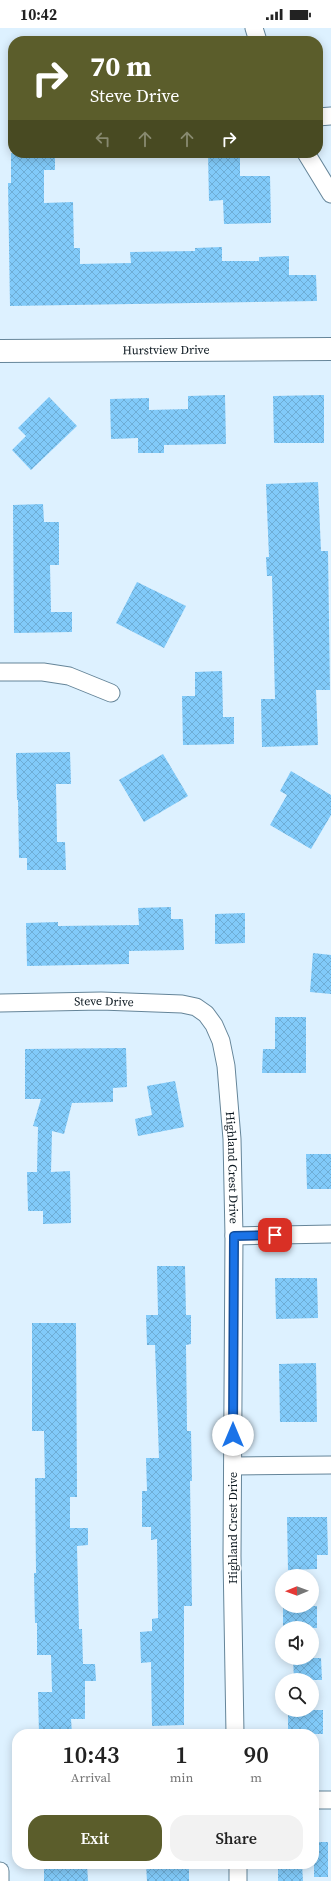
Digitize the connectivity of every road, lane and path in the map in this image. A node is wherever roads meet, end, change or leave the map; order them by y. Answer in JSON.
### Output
{"nodes":[{"id":1,"x":309,"y":158,"type":"edge"},
{"id":2,"x":331,"y":194,"type":"edge"},
{"id":3,"x":331,"y":349,"type":"edge"},
{"id":4,"x":0,"y":351,"type":"edge"},
{"id":5,"x":0,"y":672,"type":"edge"},
{"id":6,"x":111,"y":693,"type":"dead end"},
{"id":7,"x":0,"y":1002,"type":"edge"},
{"id":8,"x":206,"y":1014,"type":"joint"},
{"id":9,"x":331,"y":1234,"type":"edge"},
{"id":10,"x":234,"y":1236,"type":"junction"},
{"id":11,"x":331,"y":1465,"type":"edge"},
{"id":12,"x":233,"y":1466,"type":"junction"},
{"id":13,"x":235,"y":1729,"type":"edge"},
{"id":14,"x":319,"y":1800,"type":"edge"},
{"id":15,"x":331,"y":1800,"type":"edge"},
{"id":16,"x":238,"y":1869,"type":"edge"},
{"id":17,"x":0,"y":1871,"type":"edge"},
{"id":18,"x":0,"y":1881,"type":"edge"},
{"id":19,"x":238,"y":1881,"type":"edge"}],
"edges":[{"from":1,"to":2,"type":"street"},
{"from":3,"to":4,"type":"street","name":"Hurstview Drive"},
{"from":5,"to":6,"type":"street"},
{"from":7,"to":8,"type":"street","name":"Steve Drive"},
{"from":8,"to":10,"type":"street","name":"Highland Crest Drive"},
{"from":9,"to":10,"type":"street"},
{"from":10,"to":12,"type":"street","name":"Highland Crest Drive"},
{"from":11,"to":12,"type":"street"},
{"from":12,"to":13,"type":"street","name":"Highland Crest Drive"},
{"from":14,"to":15,"type":"street"},
{"from":16,"to":19,"type":"street"},
{"from":17,"to":18,"type":"street"}]}
